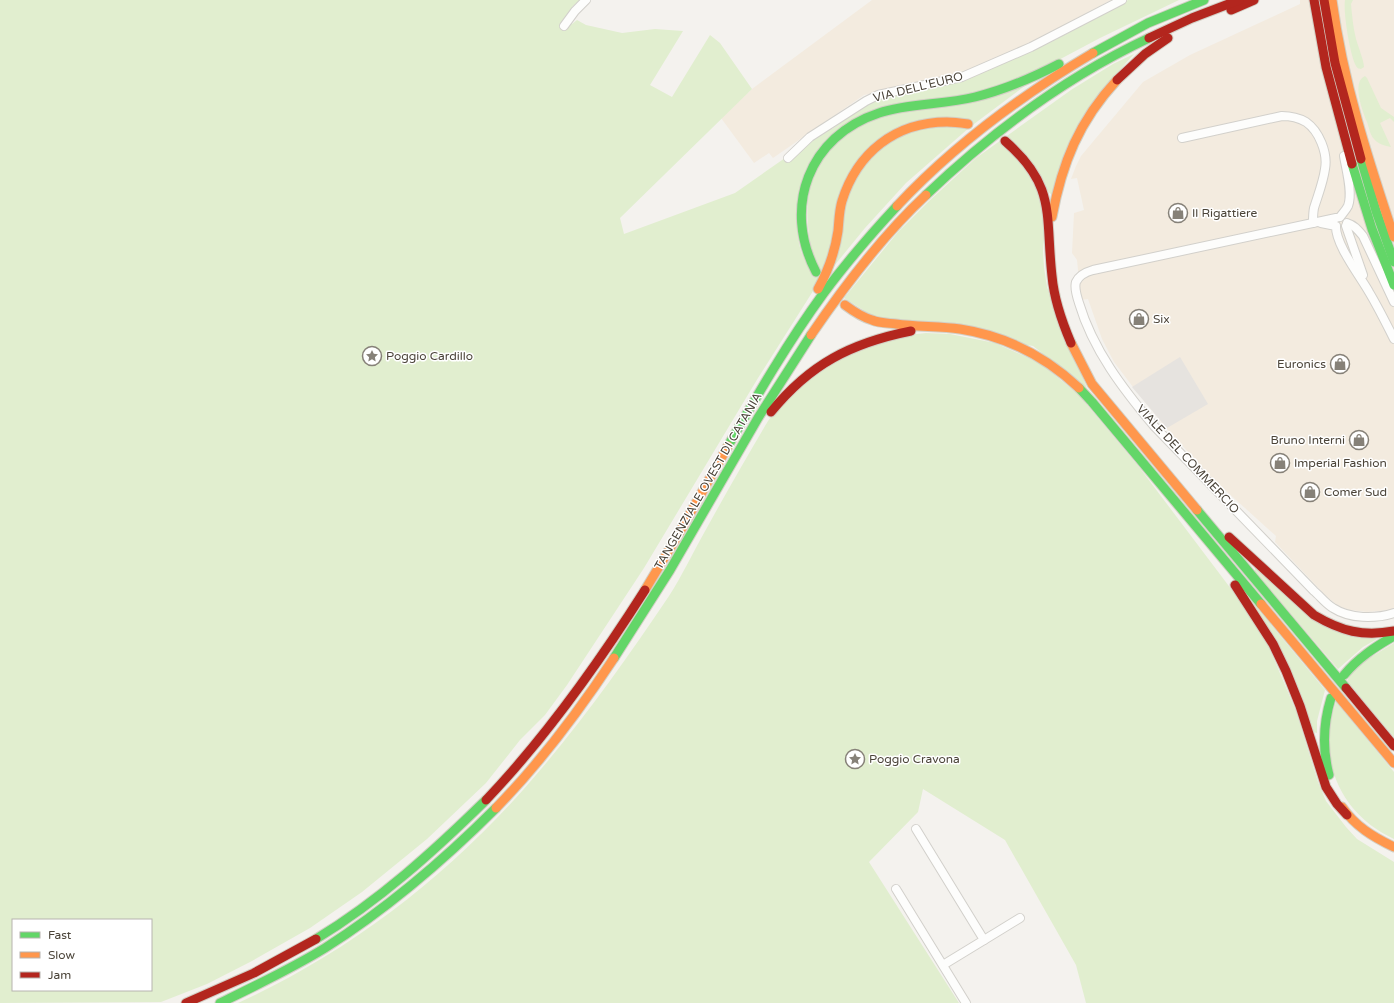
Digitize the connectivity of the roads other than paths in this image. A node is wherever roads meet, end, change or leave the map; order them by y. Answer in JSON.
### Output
{"nodes":[{"id":1,"x":586,"y":0,"type":"edge"},
{"id":2,"x":1122,"y":0,"type":"edge"},
{"id":3,"x":1204,"y":0,"type":"edge"},
{"id":4,"x":1238,"y":0,"type":"edge"},
{"id":5,"x":1254,"y":0,"type":"edge"},
{"id":6,"x":1314,"y":0,"type":"edge"},
{"id":7,"x":1324,"y":0,"type":"edge"},
{"id":8,"x":1332,"y":0,"type":"edge"},
{"id":9,"x":1340,"y":0,"type":"edge"},
{"id":10,"x":564,"y":26,"type":"dead end"},
{"id":11,"x":1130,"y":32,"type":"junction"},
{"id":12,"x":1348,"y":82,"type":"junction"},
{"id":13,"x":1336,"y":106,"type":"junction"},
{"id":14,"x":968,"y":124,"type":"dead end"},
{"id":15,"x":1182,"y":138,"type":"dead end"},
{"id":16,"x":1005,"y":141,"type":"dead end"},
{"id":17,"x":788,"y":158,"type":"dead end"},
{"id":18,"x":1337,"y":220,"type":"junction"},
{"id":19,"x":1314,"y":223,"type":"junction"},
{"id":20,"x":1346,"y":225,"type":"junction"},
{"id":21,"x":1394,"y":237,"type":"edge"},
{"id":22,"x":1049,"y":244,"type":"junction"},
{"id":23,"x":1394,"y":262,"type":"edge"},
{"id":24,"x":816,"y":272,"type":"dead end"},
{"id":25,"x":1394,"y":285,"type":"edge"},
{"id":26,"x":1370,"y":292,"type":"junction"},
{"id":27,"x":1394,"y":302,"type":"edge"},
{"id":28,"x":845,"y":305,"type":"dead end"},
{"id":29,"x":936,"y":327,"type":"junction"},
{"id":30,"x":1394,"y":339,"type":"edge"},
{"id":31,"x":1144,"y":447,"type":"junction"},
{"id":32,"x":721,"y":460,"type":"junction"},
{"id":33,"x":1148,"y":468,"type":"junction"},
{"id":34,"x":725,"y":476,"type":"junction"},
{"id":35,"x":1394,"y":613,"type":"edge"},
{"id":36,"x":1393,"y":636,"type":"edge"},
{"id":37,"x":1344,"y":675,"type":"dead end"},
{"id":38,"x":1331,"y":698,"type":"dead end"},
{"id":39,"x":1394,"y":746,"type":"edge"},
{"id":40,"x":1394,"y":763,"type":"edge"},
{"id":41,"x":1347,"y":815,"type":"junction"},
{"id":42,"x":1362,"y":829,"type":"junction"},
{"id":43,"x":916,"y":830,"type":"dead end"},
{"id":44,"x":1394,"y":847,"type":"edge"},
{"id":45,"x":1394,"y":856,"type":"edge"},
{"id":46,"x":896,"y":889,"type":"dead end"},
{"id":47,"x":1020,"y":918,"type":"dead end"},
{"id":48,"x":984,"y":940,"type":"junction"},
{"id":49,"x":942,"y":965,"type":"junction"},
{"id":50,"x":186,"y":1003,"type":"edge"},
{"id":51,"x":220,"y":1003,"type":"edge"},
{"id":52,"x":966,"y":1003,"type":"edge"}],
"edges":[{"from":1,"to":10,"type":"street"},
{"from":2,"to":17,"type":"street","name":"VIA DELL'EURO"},
{"from":3,"to":11,"type":"main road","name":"TANGENZIALE OVEST DI CATANIA"},
{"from":4,"to":34,"type":"main road","name":"TANGENZIALE OVEST DI CATANIA"},
{"from":5,"to":22,"type":"main road"},
{"from":6,"to":13,"type":"main road"},
{"from":7,"to":23,"type":"main road"},
{"from":8,"to":12,"type":"main road"},
{"from":9,"to":12,"type":"main road"},
{"from":11,"to":24,"type":"main road"},
{"from":11,"to":32,"type":"main road","name":"TANGENZIALE OVEST DI CATANIA"},
{"from":12,"to":21,"type":"main road"},
{"from":13,"to":18,"type":"street"},
{"from":13,"to":25,"type":"main road"},
{"from":14,"to":32,"type":"main road"},
{"from":15,"to":19,"type":"street"},
{"from":16,"to":22,"type":"main road"},
{"from":18,"to":19,"type":"street"},
{"from":18,"to":20,"type":"street"},
{"from":18,"to":26,"type":"street"},
{"from":19,"to":35,"type":"street","name":"VIALE DEL COMMERCIO"},
{"from":20,"to":26,"type":"street"},
{"from":20,"to":27,"type":"street"},
{"from":22,"to":31,"type":"main road"},
{"from":26,"to":30,"type":"street"},
{"from":28,"to":29,"type":"main road"},
{"from":29,"to":33,"type":"main road"},
{"from":29,"to":34,"type":"main road"},
{"from":31,"to":36,"type":"main road"},
{"from":31,"to":39,"type":"main road"},
{"from":32,"to":50,"type":"main road","name":"TANGENZIALE OVEST DI CATANIA"},
{"from":33,"to":40,"type":"main road"},
{"from":33,"to":41,"type":"main road"},
{"from":34,"to":51,"type":"main road","name":"TANGENZIALE OVEST DI CATANIA"},
{"from":36,"to":37,"type":"main road"},
{"from":38,"to":41,"type":"main road"},
{"from":41,"to":42,"type":"main road"},
{"from":42,"to":44,"type":"main road"},
{"from":42,"to":45,"type":"main road"},
{"from":43,"to":48,"type":"street"},
{"from":46,"to":49,"type":"street"},
{"from":47,"to":48,"type":"street"},
{"from":48,"to":49,"type":"street"},
{"from":49,"to":52,"type":"street"}]}
